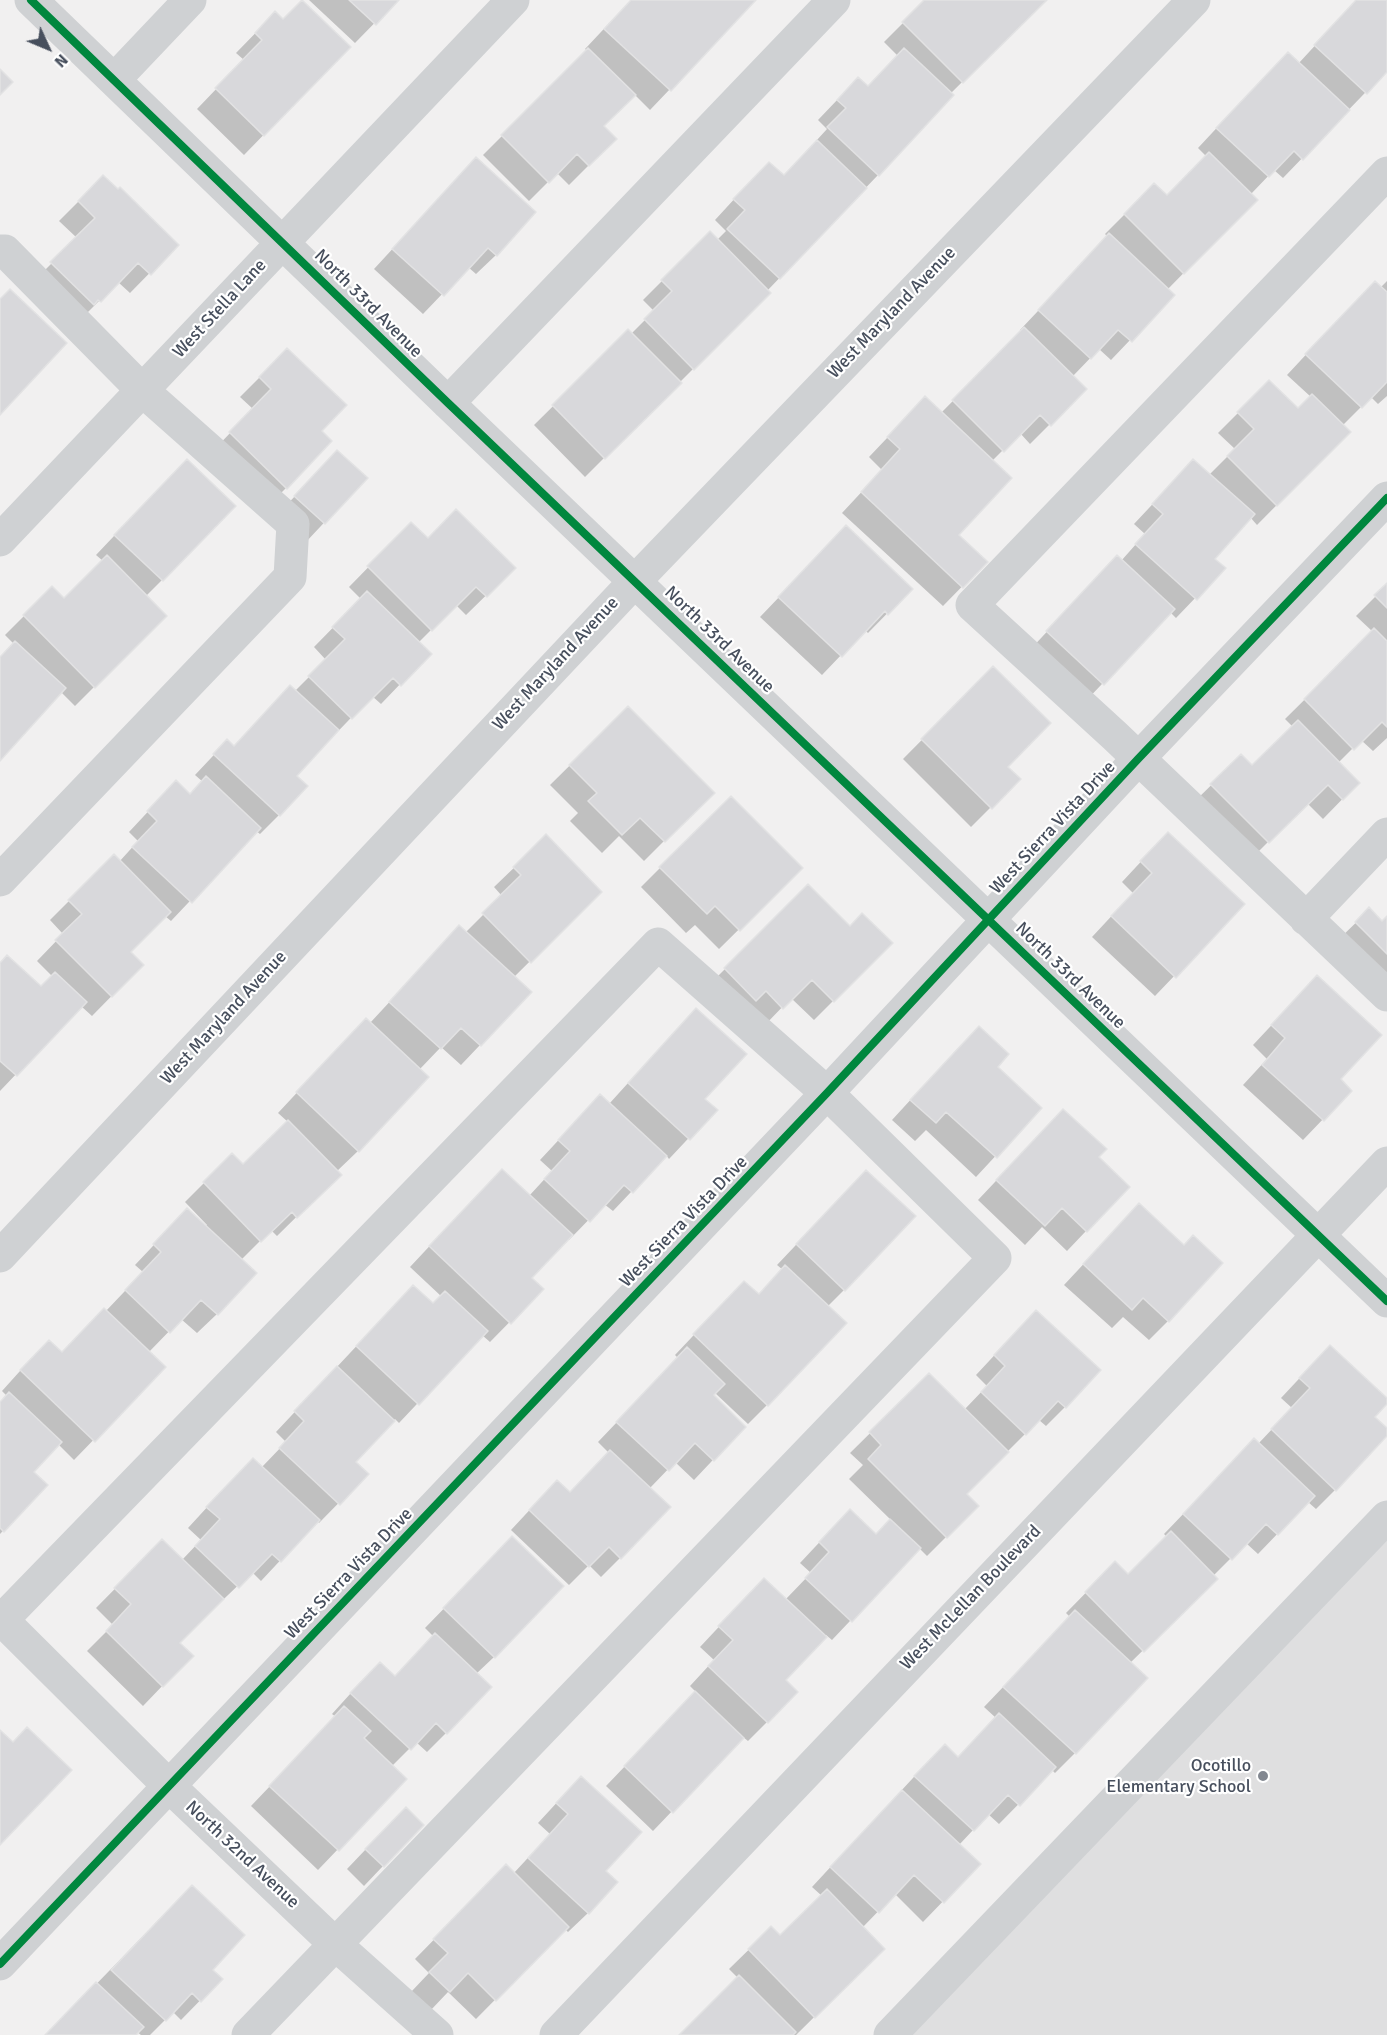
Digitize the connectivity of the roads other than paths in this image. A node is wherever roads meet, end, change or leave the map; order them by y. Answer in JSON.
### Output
{"nodes":[{"id":1,"x":31,"y":0,"type":"edge"},
{"id":2,"x":190,"y":0,"type":"edge"},
{"id":3,"x":513,"y":0,"type":"edge"},
{"id":4,"x":834,"y":0,"type":"edge"},
{"id":5,"x":1194,"y":0,"type":"edge"},
{"id":6,"x":114,"y":80,"type":"junction"},
{"id":7,"x":1387,"y":173,"type":"edge"},
{"id":8,"x":284,"y":242,"type":"junction"},
{"id":9,"x":0,"y":250,"type":"edge"},
{"id":10,"x":143,"y":391,"type":"junction"},
{"id":11,"x":448,"y":403,"type":"junction"},
{"id":12,"x":1387,"y":498,"type":"edge"},
{"id":13,"x":0,"y":540,"type":"edge"},
{"id":14,"x":636,"y":580,"type":"junction"},
{"id":15,"x":1138,"y":759,"type":"junction"},
{"id":16,"x":1387,"y":834,"type":"edge"},
{"id":17,"x":0,"y":880,"type":"edge"},
{"id":18,"x":1306,"y":918,"type":"junction"},
{"id":19,"x":989,"y":920,"type":"junction"},
{"id":20,"x":1387,"y":995,"type":"edge"},
{"id":21,"x":827,"y":1094,"type":"junction"},
{"id":22,"x":1387,"y":1163,"type":"edge"},
{"id":23,"x":1318,"y":1234,"type":"junction"},
{"id":24,"x":0,"y":1256,"type":"edge"},
{"id":25,"x":1387,"y":1301,"type":"edge"},
{"id":26,"x":1387,"y":1517,"type":"edge"},
{"id":27,"x":1,"y":1620,"type":"edge"},
{"id":28,"x":169,"y":1786,"type":"junction"},
{"id":29,"x":334,"y":1943,"type":"junction"},
{"id":30,"x":0,"y":1964,"type":"edge"},
{"id":31,"x":248,"y":2035,"type":"edge"},
{"id":32,"x":437,"y":2035,"type":"edge"},
{"id":33,"x":556,"y":2035,"type":"edge"},
{"id":34,"x":890,"y":2035,"type":"edge"}],
"edges":[{"from":1,"to":6,"type":"street","name":"North 33rd Avenue"},
{"from":2,"to":6,"type":"street"},
{"from":3,"to":8,"type":"street","name":"West Stella Lane"},
{"from":4,"to":11,"type":"street"},
{"from":5,"to":14,"type":"street","name":"West Maryland Avenue"},
{"from":6,"to":8,"type":"street","name":"North 33rd Avenue"},
{"from":7,"to":15,"type":"street"},
{"from":8,"to":10,"type":"street","name":"West Stella Lane"},
{"from":8,"to":11,"type":"street","name":"North 33rd Avenue"},
{"from":9,"to":10,"type":"street"},
{"from":10,"to":13,"type":"street","name":"West Stella Lane"},
{"from":10,"to":17,"type":"street"},
{"from":11,"to":14,"type":"street","name":"North 33rd Avenue"},
{"from":12,"to":15,"type":"street","name":"West Sierra Vista Drive"},
{"from":14,"to":19,"type":"street","name":"North 33rd Avenue"},
{"from":14,"to":24,"type":"street","name":"West Maryland Avenue"},
{"from":15,"to":18,"type":"street"},
{"from":15,"to":19,"type":"street","name":"West Sierra Vista Drive"},
{"from":16,"to":18,"type":"street"},
{"from":18,"to":20,"type":"street"},
{"from":19,"to":21,"type":"street","name":"West Sierra Vista Drive"},
{"from":19,"to":23,"type":"street","name":"North 33rd Avenue"},
{"from":21,"to":27,"type":"street"},
{"from":21,"to":28,"type":"street","name":"West Sierra Vista Drive"},
{"from":21,"to":29,"type":"street"},
{"from":22,"to":23,"type":"street","name":"West McLellan Boulevard"},
{"from":23,"to":25,"type":"street","name":"North 33rd Avenue"},
{"from":23,"to":33,"type":"street","name":"West McLellan Boulevard"},
{"from":26,"to":34,"type":"street"},
{"from":27,"to":28,"type":"street","name":"North 32nd Avenue"},
{"from":28,"to":29,"type":"street","name":"North 32nd Avenue"},
{"from":28,"to":30,"type":"street","name":"West Sierra Vista Drive"},
{"from":29,"to":31,"type":"street"},
{"from":29,"to":32,"type":"street","name":"North 32nd Avenue"}]}
